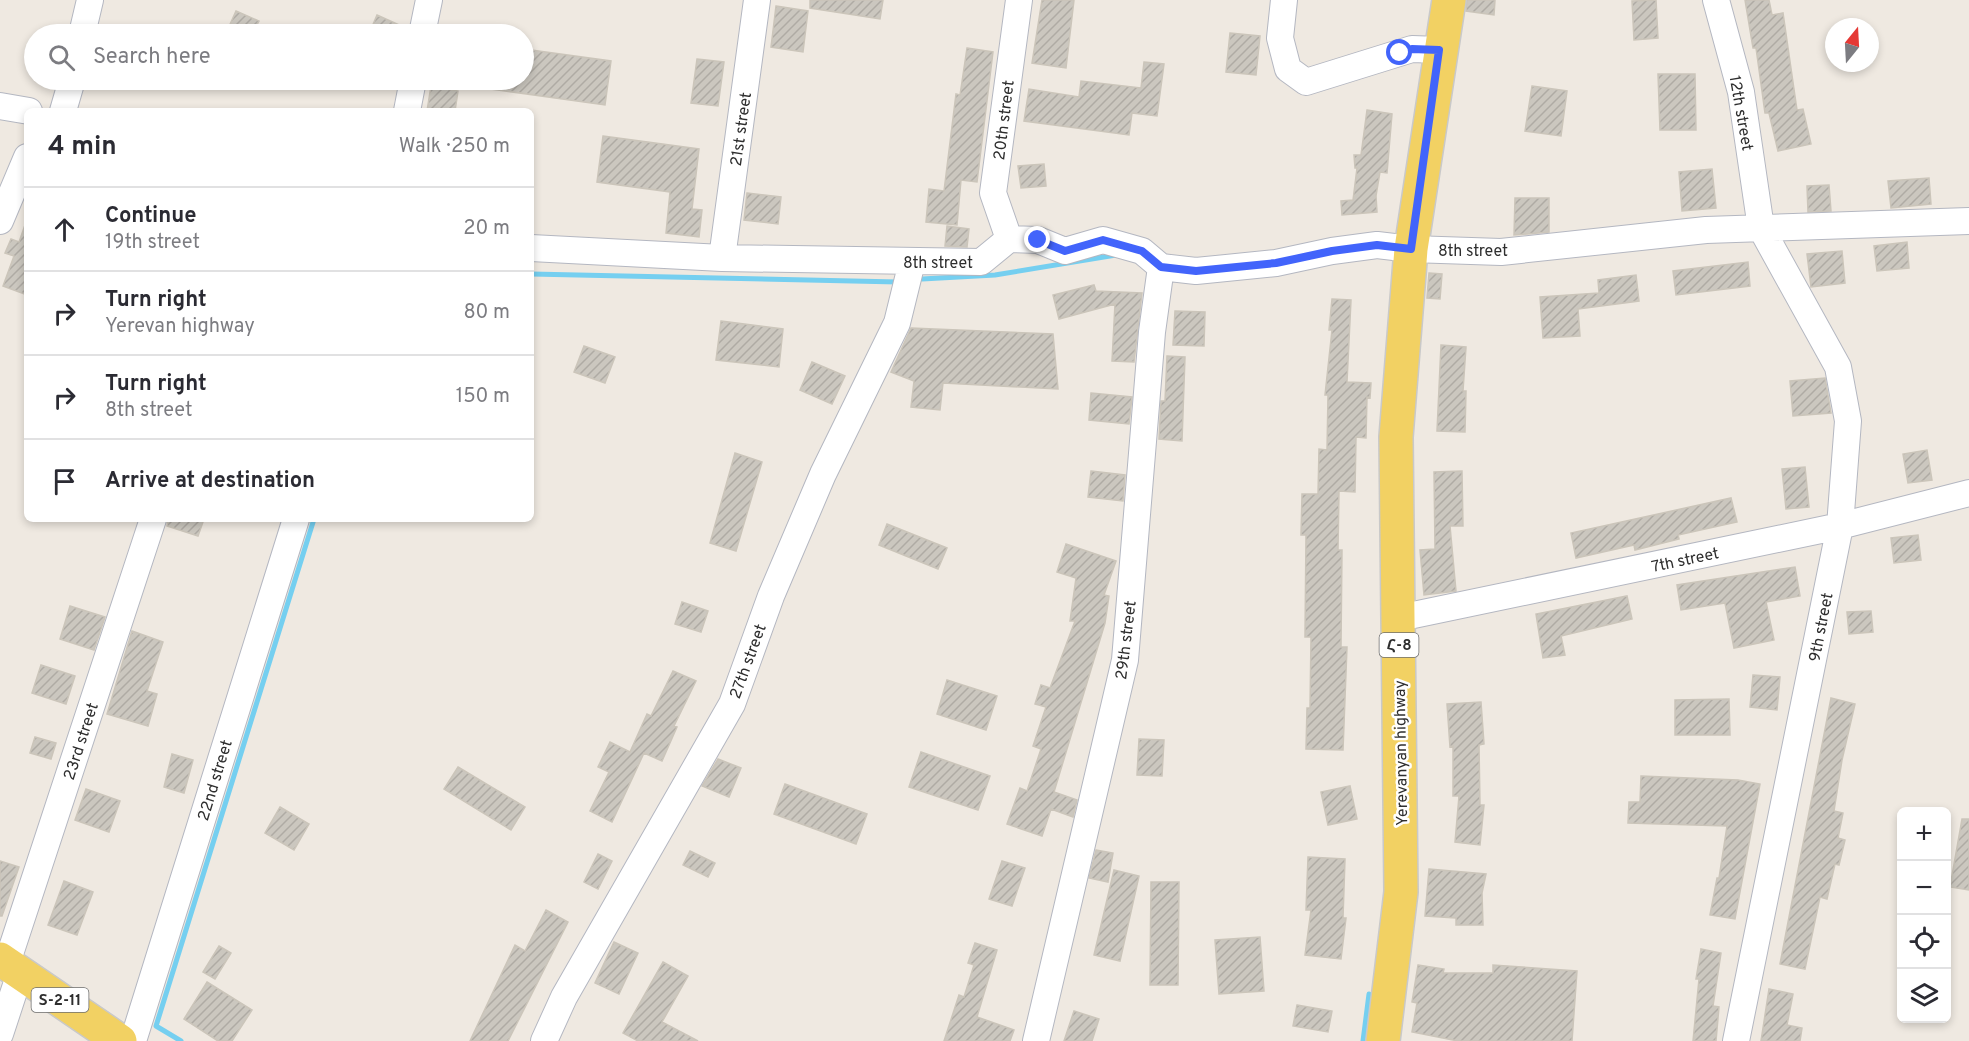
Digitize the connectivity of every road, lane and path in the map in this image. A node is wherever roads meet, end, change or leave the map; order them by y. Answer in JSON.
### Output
{"nodes":[{"id":1,"x":90,"y":0,"type":"edge"},
{"id":2,"x":429,"y":0,"type":"edge"},
{"id":3,"x":757,"y":0,"type":"edge"},
{"id":4,"x":1018,"y":0,"type":"edge"},
{"id":5,"x":1284,"y":0,"type":"edge"},
{"id":6,"x":1449,"y":0,"type":"edge"},
{"id":7,"x":1716,"y":0,"type":"edge"},
{"id":8,"x":84,"y":24,"type":"edge"},
{"id":9,"x":424,"y":24,"type":"edge"},
{"id":10,"x":1439,"y":50,"type":"junction"},
{"id":11,"x":69,"y":90,"type":"edge"},
{"id":12,"x":411,"y":90,"type":"edge"},
{"id":13,"x":0,"y":106,"type":"edge"},
{"id":14,"x":64,"y":108,"type":"edge"},
{"id":15,"x":408,"y":108,"type":"edge"},
{"id":16,"x":24,"y":110,"type":"edge"},
{"id":17,"x":24,"y":164,"type":"edge"},
{"id":18,"x":0,"y":221,"type":"edge"},
{"id":19,"x":1969,"y":221,"type":"edge"},
{"id":20,"x":1761,"y":228,"type":"junction"},
{"id":21,"x":1009,"y":239,"type":"junction"},
{"id":22,"x":534,"y":248,"type":"edge"},
{"id":23,"x":1411,"y":249,"type":"junction"},
{"id":24,"x":722,"y":258,"type":"junction"},
{"id":25,"x":912,"y":262,"type":"junction"},
{"id":26,"x":1161,"y":267,"type":"junction"},
{"id":27,"x":1969,"y":493,"type":"edge"},
{"id":28,"x":152,"y":522,"type":"edge"},
{"id":29,"x":295,"y":522,"type":"edge"},
{"id":30,"x":1840,"y":526,"type":"junction"},
{"id":31,"x":1399,"y":618,"type":"junction"},
{"id":32,"x":9,"y":965,"type":"edge"},
{"id":33,"x":0,"y":1034,"type":"edge"},
{"id":34,"x":120,"y":1041,"type":"edge"},
{"id":35,"x":133,"y":1041,"type":"edge"},
{"id":36,"x":544,"y":1041,"type":"edge"},
{"id":37,"x":1036,"y":1041,"type":"edge"},
{"id":38,"x":1383,"y":1041,"type":"edge"},
{"id":39,"x":1736,"y":1041,"type":"edge"}],
"edges":[{"from":1,"to":8,"type":"street"},
{"from":2,"to":9,"type":"street"},
{"from":3,"to":24,"type":"street","name":"21st street"},
{"from":4,"to":21,"type":"street","name":"20th street"},
{"from":5,"to":10,"type":"street"},
{"from":6,"to":10,"type":"main road","number":"Հ-8"},
{"from":7,"to":20,"type":"street","name":"12th street"},
{"from":10,"to":23,"type":"main road","number":"Հ-8"},
{"from":11,"to":14,"type":"street"},
{"from":12,"to":15,"type":"street"},
{"from":13,"to":16,"type":"street"},
{"from":17,"to":18,"type":"street"},
{"from":19,"to":20,"type":"street","name":"8th street"},
{"from":20,"to":23,"type":"street","name":"8th street"},
{"from":20,"to":30,"type":"street","name":"9th street"},
{"from":21,"to":25,"type":"street","name":"8th street"},
{"from":21,"to":26,"type":"street","name":"8th street"},
{"from":22,"to":24,"type":"street","name":"8th street"},
{"from":23,"to":26,"type":"street","name":"8th street"},
{"from":23,"to":31,"type":"main road","name":"Yerevanyan highway","number":"Հ-8"},
{"from":24,"to":25,"type":"street","name":"8th street"},
{"from":25,"to":36,"type":"street","name":"27th street"},
{"from":26,"to":37,"type":"street","name":"29th street"},
{"from":27,"to":30,"type":"street","name":"7th street"},
{"from":28,"to":32,"type":"street","name":"23rd street"},
{"from":29,"to":35,"type":"street","name":"22nd street"},
{"from":30,"to":31,"type":"street","name":"7th street"},
{"from":30,"to":39,"type":"street","name":"9th street"},
{"from":31,"to":38,"type":"main road","name":"Yerevanyan highway","number":"Հ-8"},
{"from":32,"to":33,"type":"street","name":"23rd street"},
{"from":32,"to":34,"type":"main road","number":"Տ-2-11"}]}
